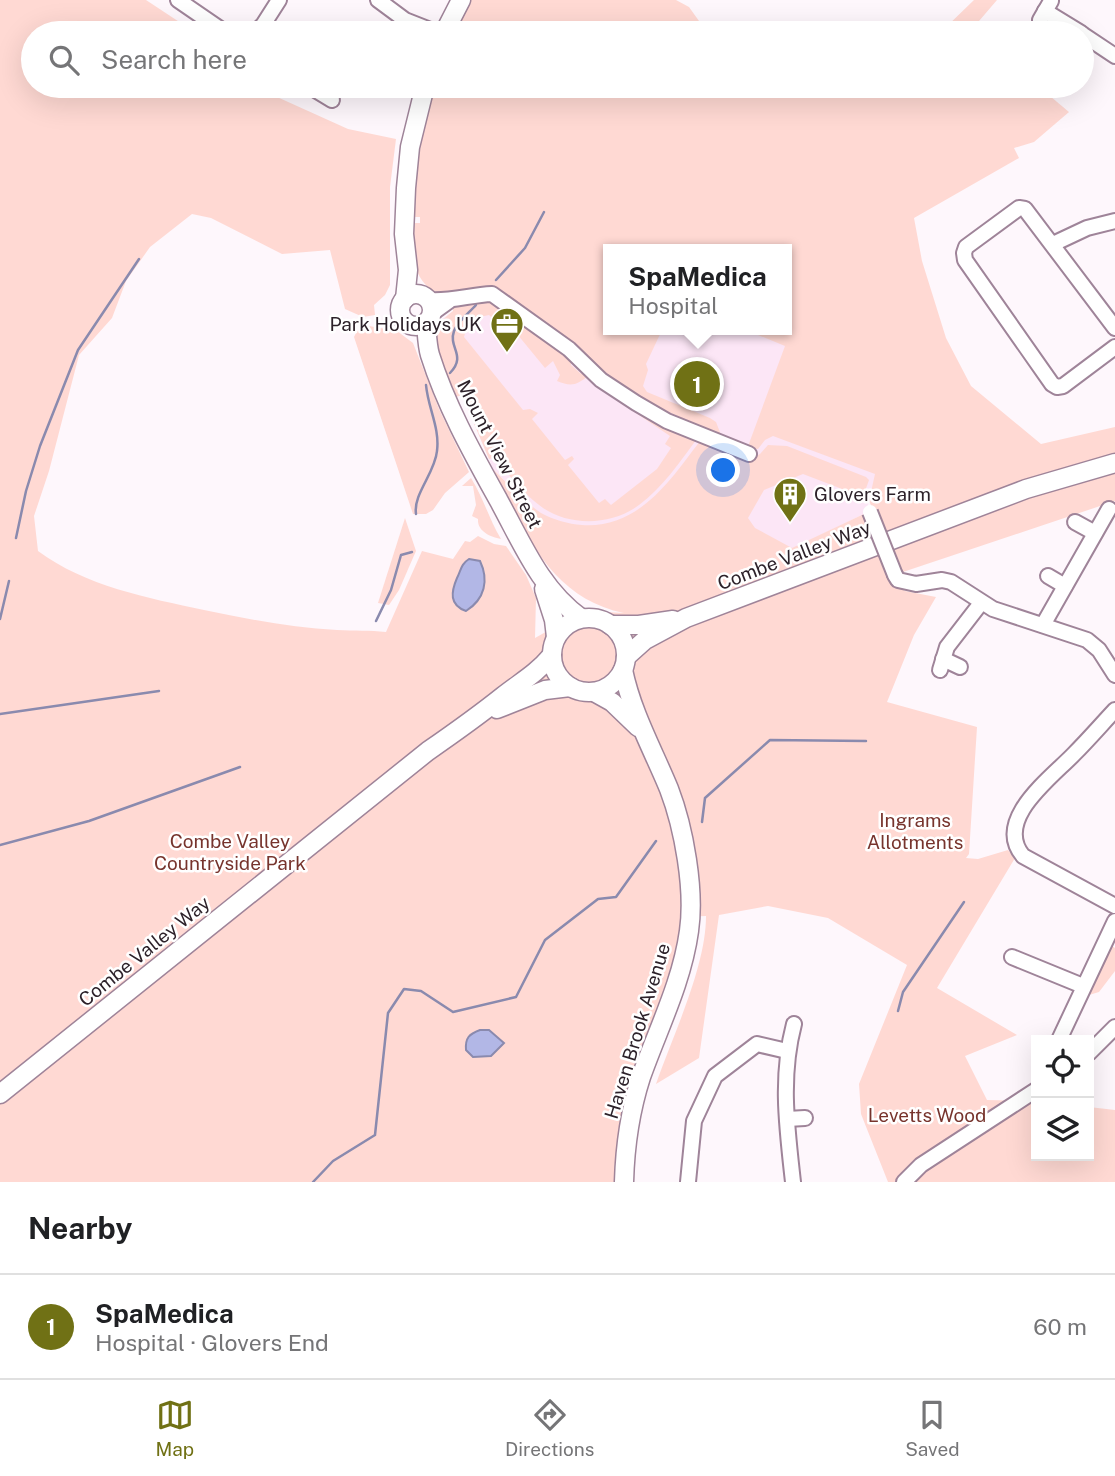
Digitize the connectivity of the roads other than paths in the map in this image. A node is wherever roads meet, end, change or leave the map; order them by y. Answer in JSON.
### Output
{"nodes":[{"id":1,"x":178,"y":0,"type":"edge"},
{"id":2,"x":279,"y":0,"type":"edge"},
{"id":3,"x":378,"y":0,"type":"edge"},
{"id":4,"x":461,"y":0,"type":"edge"},
{"id":5,"x":1045,"y":10,"type":"edge"},
{"id":6,"x":209,"y":21,"type":"edge"},
{"id":7,"x":266,"y":21,"type":"edge"},
{"id":8,"x":408,"y":21,"type":"edge"},
{"id":9,"x":450,"y":21,"type":"edge"},
{"id":10,"x":1062,"y":21,"type":"edge"},
{"id":11,"x":1094,"y":42,"type":"edge"},
{"id":12,"x":1115,"y":55,"type":"edge"},
{"id":13,"x":329,"y":98,"type":"edge"},
{"id":14,"x":422,"y":98,"type":"edge"},
{"id":15,"x":332,"y":100,"type":"dead end"},
{"id":16,"x":1115,"y":221,"type":"edge"},
{"id":17,"x":1053,"y":244,"type":"junction"},
{"id":18,"x":420,"y":309,"type":"junction"},
{"id":19,"x":1115,"y":328,"type":"edge"},
{"id":20,"x":1115,"y":346,"type":"edge"},
{"id":21,"x":749,"y":454,"type":"dead end"},
{"id":22,"x":1115,"y":463,"type":"edge"},
{"id":23,"x":1109,"y":509,"type":"dead end"},
{"id":24,"x":870,"y":512,"type":"dead end"},
{"id":25,"x":1075,"y":522,"type":"dead end"},
{"id":26,"x":1095,"y":533,"type":"junction"},
{"id":27,"x":538,"y":573,"type":"junction"},
{"id":28,"x":1048,"y":576,"type":"dead end"},
{"id":29,"x":1065,"y":586,"type":"junction"},
{"id":30,"x":981,"y":603,"type":"junction"},
{"id":31,"x":581,"y":618,"type":"junction"},
{"id":32,"x":686,"y":618,"type":"junction"},
{"id":33,"x":610,"y":625,"type":"junction"},
{"id":34,"x":1044,"y":625,"type":"junction"},
{"id":35,"x":554,"y":646,"type":"junction"},
{"id":36,"x":1111,"y":659,"type":"edge"},
{"id":37,"x":624,"y":664,"type":"junction"},
{"id":38,"x":960,"y":667,"type":"dead end"},
{"id":39,"x":1115,"y":675,"type":"edge"},
{"id":40,"x":570,"y":687,"type":"junction"},
{"id":41,"x":594,"y":692,"type":"junction"},
{"id":42,"x":1115,"y":710,"type":"edge"},
{"id":43,"x":482,"y":715,"type":"junction"},
{"id":44,"x":643,"y":731,"type":"junction"},
{"id":45,"x":1115,"y":906,"type":"edge"},
{"id":46,"x":1115,"y":921,"type":"edge"},
{"id":47,"x":1012,"y":957,"type":"dead end"},
{"id":48,"x":1083,"y":986,"type":"junction"},
{"id":49,"x":794,"y":1024,"type":"dead end"},
{"id":50,"x":1115,"y":1027,"type":"edge"},
{"id":51,"x":1061,"y":1035,"type":"edge"},
{"id":52,"x":1094,"y":1048,"type":"edge"},
{"id":53,"x":787,"y":1051,"type":"junction"},
{"id":54,"x":1031,"y":1093,"type":"edge"},
{"id":55,"x":0,"y":1094,"type":"edge"},
{"id":56,"x":805,"y":1118,"type":"dead end"},
{"id":57,"x":787,"y":1119,"type":"junction"},
{"id":58,"x":624,"y":1182,"type":"edge"},
{"id":59,"x":688,"y":1182,"type":"edge"},
{"id":60,"x":793,"y":1182,"type":"edge"},
{"id":61,"x":904,"y":1182,"type":"edge"}],
"edges":[{"from":1,"to":6,"type":"street"},
{"from":2,"to":7,"type":"street"},
{"from":3,"to":8,"type":"street"},
{"from":4,"to":9,"type":"main road"},
{"from":5,"to":10,"type":"street"},
{"from":11,"to":12,"type":"street"},
{"from":13,"to":15,"type":"street"},
{"from":14,"to":18,"type":"main road","name":"Mount View Street"},
{"from":16,"to":17,"type":"street"},
{"from":17,"to":19,"type":"street"},
{"from":17,"to":20,"type":"street"},
{"from":18,"to":21,"type":"street"},
{"from":18,"to":27,"type":"main road","name":"Mount View Street"},
{"from":22,"to":32,"type":"main road","name":"Combe Valley Way"},
{"from":23,"to":26,"type":"street"},
{"from":24,"to":30,"type":"street","bridge":true},
{"from":25,"to":26,"type":"street"},
{"from":26,"to":29,"type":"street"},
{"from":27,"to":31,"type":"main road","name":"Mount View Street"},
{"from":27,"to":35,"type":"main road","name":"Mount View Street"},
{"from":28,"to":29,"type":"street"},
{"from":29,"to":34,"type":"street"},
{"from":30,"to":34,"type":"street"},
{"from":30,"to":38,"type":"street"},
{"from":31,"to":33,"type":"main road"},
{"from":31,"to":35,"type":"main road"},
{"from":32,"to":33,"type":"main road","name":"Combe Valley Way"},
{"from":32,"to":37,"type":"main road","name":"Combe Valley Way"},
{"from":33,"to":37,"type":"main road"},
{"from":34,"to":36,"type":"street"},
{"from":35,"to":40,"type":"main road"},
{"from":35,"to":43,"type":"main road","name":"Combe Valley Way"},
{"from":36,"to":39,"type":"street"},
{"from":37,"to":41,"type":"main road"},
{"from":37,"to":44,"type":"main road","name":"Haven Brook Avenue"},
{"from":40,"to":41,"type":"main road"},
{"from":40,"to":43,"type":"main road","name":"Combe Valley Way"},
{"from":41,"to":44,"type":"main road","name":"Haven Brook Avenue"},
{"from":42,"to":45,"type":"street"},
{"from":43,"to":55,"type":"main road","name":"Combe Valley Way"},
{"from":44,"to":58,"type":"main road","name":"Haven Brook Avenue"},
{"from":46,"to":48,"type":"street"},
{"from":47,"to":48,"type":"street"},
{"from":48,"to":51,"type":"street"},
{"from":49,"to":53,"type":"street"},
{"from":50,"to":52,"type":"street"},
{"from":53,"to":57,"type":"street"},
{"from":53,"to":59,"type":"street"},
{"from":54,"to":61,"type":"street"},
{"from":56,"to":57,"type":"street"},
{"from":57,"to":60,"type":"street"}]}
